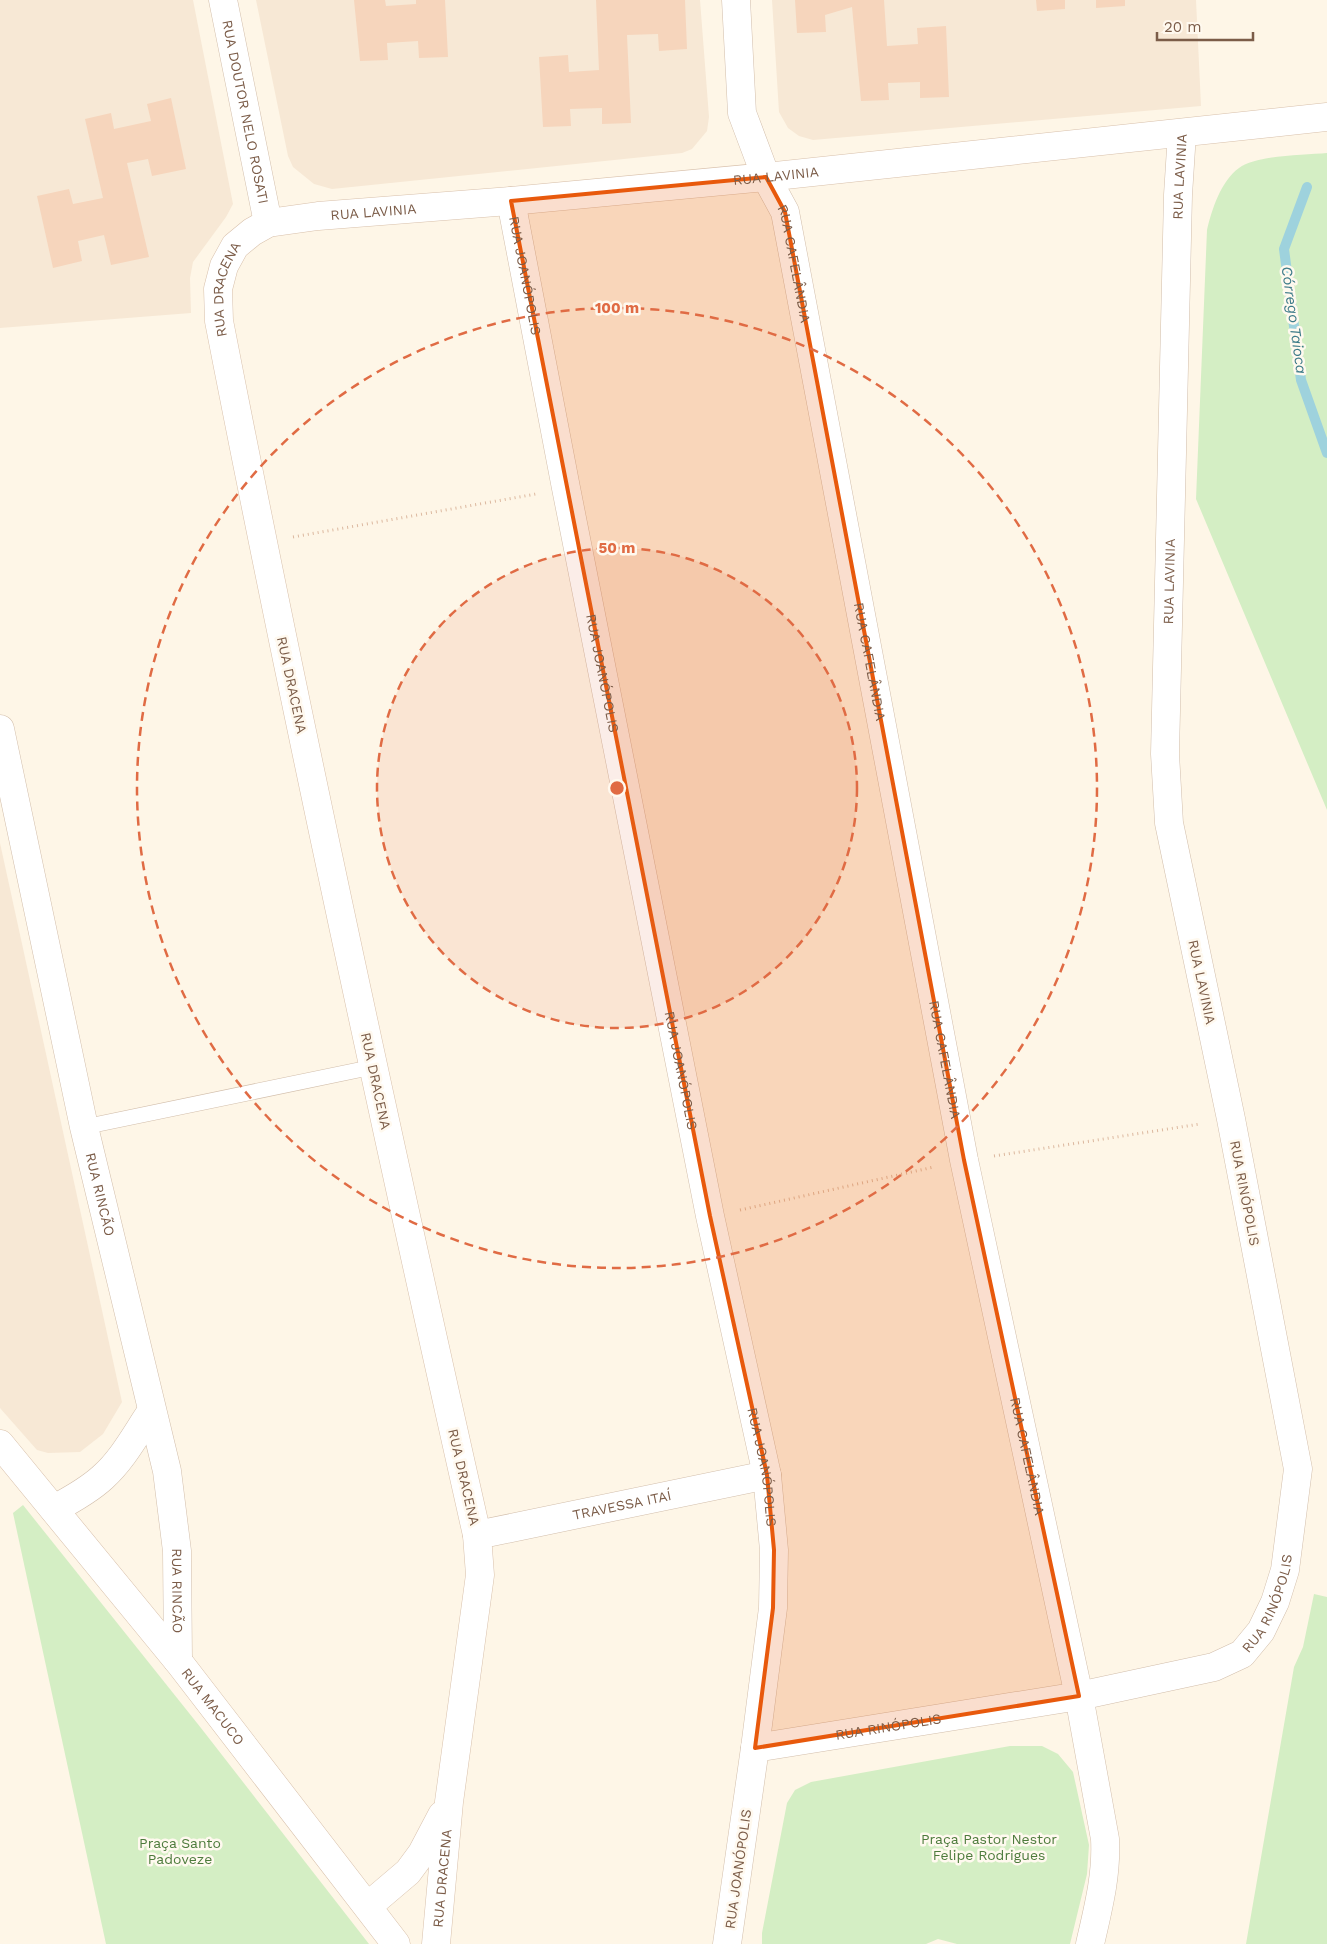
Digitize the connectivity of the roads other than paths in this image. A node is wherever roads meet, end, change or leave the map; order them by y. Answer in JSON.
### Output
{"nodes":[{"id":1,"x":223,"y":0,"type":"edge"},
{"id":2,"x":736,"y":0,"type":"edge"},
{"id":3,"x":1327,"y":117,"type":"edge"},
{"id":4,"x":1182,"y":134,"type":"junction"},
{"id":5,"x":766,"y":177,"type":"junction"},
{"id":6,"x":512,"y":201,"type":"junction"},
{"id":7,"x":260,"y":227,"type":"junction"},
{"id":8,"x":0,"y":729,"type":"edge"},
{"id":9,"x":373,"y":1068,"type":"junction"},
{"id":10,"x":1231,"y":1119,"type":"joint"},
{"id":11,"x":84,"y":1127,"type":"junction"},
{"id":12,"x":151,"y":1412,"type":"junction"},
{"id":13,"x":0,"y":1444,"type":"edge"},
{"id":14,"x":767,"y":1476,"type":"junction"},
{"id":15,"x":54,"y":1509,"type":"junction"},
{"id":16,"x":477,"y":1535,"type":"junction"},
{"id":17,"x":178,"y":1661,"type":"junction"},
{"id":18,"x":1079,"y":1696,"type":"junction"},
{"id":19,"x":755,"y":1748,"type":"junction"},
{"id":20,"x":448,"y":1802,"type":"junction"},
{"id":21,"x":368,"y":1906,"type":"junction"},
{"id":22,"x":396,"y":1944,"type":"edge"},
{"id":23,"x":436,"y":1944,"type":"edge"},
{"id":24,"x":727,"y":1944,"type":"edge"},
{"id":25,"x":1090,"y":1944,"type":"edge"}],
"edges":[{"from":1,"to":7,"type":"street","name":"RUA DOUTOR NELO ROSATI"},
{"from":2,"to":5,"type":"street","name":"RUA CAFELÂNDIA"},
{"from":3,"to":4,"type":"street"},
{"from":4,"to":5,"type":"street","name":"RUA LAVINIA"},
{"from":4,"to":10,"type":"street","name":"RUA LAVINIA"},
{"from":5,"to":6,"type":"street","name":"RUA LAVINIA"},
{"from":5,"to":18,"type":"street","name":"RUA CAFELÂNDIA"},
{"from":6,"to":7,"type":"street","name":"RUA LAVINIA"},
{"from":6,"to":14,"type":"street","name":"RUA JOANÓPOLIS"},
{"from":7,"to":9,"type":"street","name":"RUA DRACENA"},
{"from":8,"to":11,"type":"street","name":"RUA RINCÃO"},
{"from":9,"to":11,"type":"lane"},
{"from":9,"to":16,"type":"street","name":"RUA DRACENA"},
{"from":10,"to":18,"type":"street","name":"RUA RINÓPOLIS"},
{"from":11,"to":12,"type":"street","name":"RUA RINCÃO"},
{"from":12,"to":15,"type":"street"},
{"from":12,"to":17,"type":"street","name":"RUA RINCÃO"},
{"from":13,"to":15,"type":"street","name":"RUA MACUCO"},
{"from":14,"to":16,"type":"street","name":"TRAVESSA ITAÍ"},
{"from":14,"to":19,"type":"street","name":"RUA JOANÓPOLIS"},
{"from":15,"to":17,"type":"street","name":"RUA MACUCO"},
{"from":16,"to":20,"type":"street","name":"RUA DRACENA"},
{"from":17,"to":21,"type":"street","name":"RUA MACUCO"},
{"from":18,"to":19,"type":"street","name":"RUA RINÓPOLIS"},
{"from":18,"to":25,"type":"street","name":"RUA CAFELÂNDIA"},
{"from":19,"to":24,"type":"street","name":"RUA JOANÓPOLIS"},
{"from":20,"to":21,"type":"street"},
{"from":20,"to":23,"type":"street","name":"RUA DRACENA"},
{"from":21,"to":22,"type":"street","name":"RUA MACUCO"}]}
